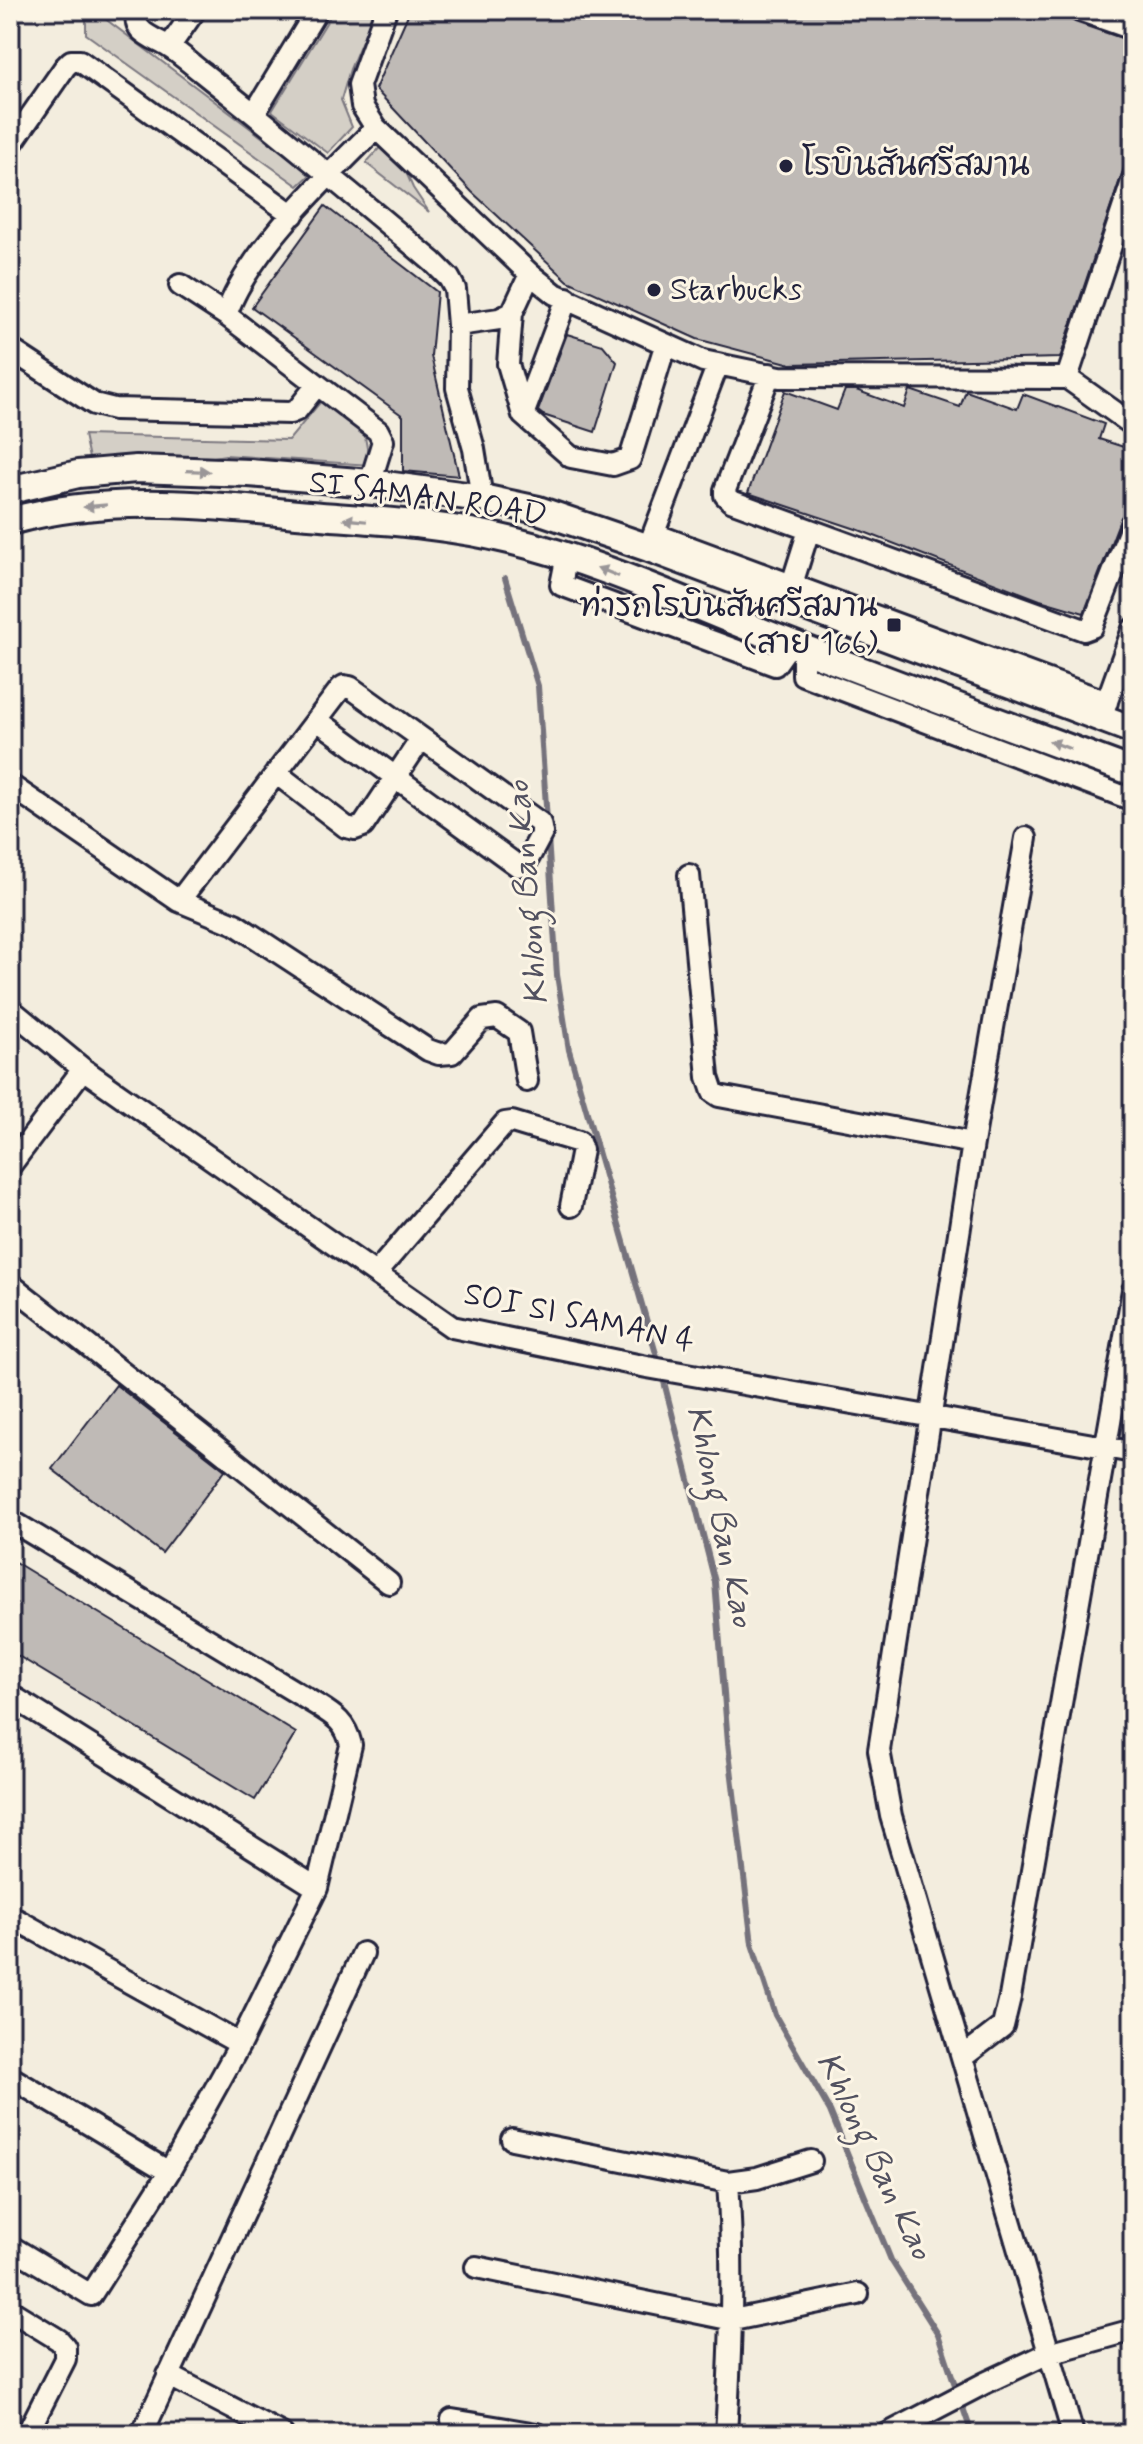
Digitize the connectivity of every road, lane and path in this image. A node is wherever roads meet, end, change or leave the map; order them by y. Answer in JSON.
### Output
{"nodes":[{"id":1,"x":140,"y":10,"type":"edge"},
{"id":2,"x":195,"y":10,"type":"edge"},
{"id":3,"x":317,"y":10,"type":"edge"},
{"id":4,"x":386,"y":10,"type":"edge"},
{"id":5,"x":1079,"y":10,"type":"edge"},
{"id":6,"x":1133,"y":29,"type":"edge"},
{"id":7,"x":169,"y":47,"type":"junction"},
{"id":8,"x":254,"y":114,"type":"junction"},
{"id":9,"x":376,"y":128,"type":"junction"},
{"id":10,"x":10,"y":146,"type":"edge"},
{"id":11,"x":329,"y":175,"type":"junction"},
{"id":12,"x":1133,"y":179,"type":"edge"},
{"id":13,"x":293,"y":215,"type":"junction"},
{"id":14,"x":530,"y":274,"type":"junction"},
{"id":15,"x":180,"y":285,"type":"dead end"},
{"id":16,"x":567,"y":298,"type":"junction"},
{"id":17,"x":512,"y":313,"type":"junction"},
{"id":18,"x":226,"y":315,"type":"junction"},
{"id":19,"x":458,"y":325,"type":"junction"},
{"id":20,"x":665,"y":346,"type":"junction"},
{"id":21,"x":10,"y":349,"type":"edge"},
{"id":22,"x":718,"y":364,"type":"junction"},
{"id":23,"x":770,"y":374,"type":"junction"},
{"id":24,"x":1067,"y":378,"type":"junction"},
{"id":25,"x":317,"y":385,"type":"junction"},
{"id":26,"x":523,"y":415,"type":"junction"},
{"id":27,"x":1133,"y":425,"type":"edge"},
{"id":28,"x":370,"y":483,"type":"junction"},
{"id":29,"x":10,"y":490,"type":"edge"},
{"id":30,"x":482,"y":498,"type":"junction"},
{"id":31,"x":10,"y":521,"type":"edge"},
{"id":32,"x":1133,"y":522,"type":"edge"},
{"id":33,"x":809,"y":530,"type":"junction"},
{"id":34,"x":651,"y":541,"type":"junction"},
{"id":35,"x":792,"y":584,"type":"junction"},
{"id":36,"x":1133,"y":629,"type":"edge"},
{"id":37,"x":797,"y":646,"type":"junction"},
{"id":38,"x":1104,"y":710,"type":"junction"},
{"id":39,"x":317,"y":720,"type":"junction"},
{"id":40,"x":1133,"y":730,"type":"edge"},
{"id":41,"x":421,"y":739,"type":"junction"},
{"id":42,"x":1133,"y":772,"type":"edge"},
{"id":43,"x":276,"y":773,"type":"junction"},
{"id":44,"x":396,"y":777,"type":"junction"},
{"id":45,"x":10,"y":785,"type":"edge"},
{"id":46,"x":1133,"y":800,"type":"edge"},
{"id":47,"x":1026,"y":838,"type":"dead end"},
{"id":48,"x":689,"y":875,"type":"dead end"},
{"id":49,"x":179,"y":901,"type":"junction"},
{"id":50,"x":10,"y":1009,"type":"edge"},
{"id":51,"x":83,"y":1069,"type":"junction"},
{"id":52,"x":527,"y":1081,"type":"dead end"},
{"id":53,"x":973,"y":1143,"type":"junction"},
{"id":54,"x":10,"y":1166,"type":"edge"},
{"id":55,"x":571,"y":1206,"type":"dead end"},
{"id":56,"x":376,"y":1273,"type":"junction"},
{"id":57,"x":10,"y":1284,"type":"edge"},
{"id":58,"x":1133,"y":1290,"type":"edge"},
{"id":59,"x":931,"y":1417,"type":"junction"},
{"id":60,"x":1107,"y":1447,"type":"junction"},
{"id":61,"x":1133,"y":1452,"type":"edge"},
{"id":62,"x":10,"y":1520,"type":"edge"},
{"id":63,"x":389,"y":1583,"type":"dead end"},
{"id":64,"x":10,"y":1695,"type":"edge"},
{"id":65,"x":317,"y":1888,"type":"junction"},
{"id":66,"x":10,"y":1916,"type":"edge"},
{"id":67,"x":363,"y":1953,"type":"dead end"},
{"id":68,"x":240,"y":2044,"type":"junction"},
{"id":69,"x":964,"y":2056,"type":"junction"},
{"id":70,"x":10,"y":2077,"type":"edge"},
{"id":71,"x":512,"y":2139,"type":"dead end"},
{"id":72,"x":811,"y":2161,"type":"dead end"},
{"id":73,"x":169,"y":2172,"type":"junction"},
{"id":74,"x":728,"y":2182,"type":"junction"},
{"id":75,"x":10,"y":2246,"type":"edge"},
{"id":76,"x":476,"y":2267,"type":"dead end"},
{"id":77,"x":858,"y":2294,"type":"dead end"},
{"id":78,"x":10,"y":2310,"type":"edge"},
{"id":79,"x":733,"y":2320,"type":"junction"},
{"id":80,"x":1133,"y":2330,"type":"edge"},
{"id":81,"x":1049,"y":2353,"type":"junction"},
{"id":82,"x":168,"y":2375,"type":"junction"},
{"id":83,"x":452,"y":2420,"type":"dead end"},
{"id":84,"x":27,"y":2434,"type":"edge"},
{"id":85,"x":142,"y":2434,"type":"edge"},
{"id":86,"x":282,"y":2434,"type":"edge"},
{"id":87,"x":537,"y":2434,"type":"edge"},
{"id":88,"x":726,"y":2434,"type":"edge"},
{"id":89,"x":887,"y":2434,"type":"edge"},
{"id":90,"x":1073,"y":2434,"type":"edge"}],
"edges":[{"from":1,"to":7,"type":"street"},
{"from":2,"to":7,"type":"street"},
{"from":3,"to":8,"type":"street"},
{"from":4,"to":9,"type":"street"},
{"from":5,"to":6,"type":"street"},
{"from":7,"to":8,"type":"street"},
{"from":8,"to":11,"type":"street"},
{"from":9,"to":11,"type":"street"},
{"from":9,"to":14,"type":"street"},
{"from":10,"to":13,"type":"street"},
{"from":11,"to":13,"type":"street"},
{"from":11,"to":19,"type":"street"},
{"from":12,"to":24,"type":"street"},
{"from":13,"to":18,"type":"street"},
{"from":14,"to":16,"type":"street"},
{"from":14,"to":17,"type":"street"},
{"from":15,"to":18,"type":"street"},
{"from":16,"to":20,"type":"street"},
{"from":16,"to":26,"type":"street"},
{"from":17,"to":19,"type":"street"},
{"from":17,"to":26,"type":"street"},
{"from":18,"to":25,"type":"street"},
{"from":19,"to":30,"type":"street"},
{"from":20,"to":22,"type":"street"},
{"from":20,"to":26,"type":"street"},
{"from":21,"to":25,"type":"street"},
{"from":22,"to":23,"type":"street"},
{"from":22,"to":34,"type":"street"},
{"from":23,"to":24,"type":"street"},
{"from":23,"to":33,"type":"street"},
{"from":24,"to":27,"type":"street"},
{"from":25,"to":28,"type":"street"},
{"from":29,"to":28,"type":"main road","name":"SI SAMAN ROAD","one_way":true},
{"from":28,"to":30,"type":"main road","name":"SI SAMAN ROAD"},
{"from":30,"to":34,"type":"main road","name":"SI SAMAN ROAD"},
{"from":37,"to":31,"type":"main road","name":"SI SAMAN ROAD","one_way":true},
{"from":32,"to":33,"type":"street"},
{"from":33,"to":35,"type":"street"},
{"from":34,"to":35,"type":"street"},
{"from":34,"to":38,"type":"main road","name":"SI SAMAN ROAD"},
{"from":35,"to":38,"type":"street"},
{"from":36,"to":38,"type":"street"},
{"from":42,"to":37,"type":"main road","name":"SI SAMAN ROAD","one_way":true},
{"from":37,"to":46,"type":"street"},
{"from":38,"to":40,"type":"main road","name":"SI SAMAN ROAD"},
{"from":39,"to":41,"type":"street"},
{"from":39,"to":43,"type":"street"},
{"from":39,"to":44,"type":"street"},
{"from":41,"to":44,"type":"street"},
{"from":41,"to":44,"type":"street"},
{"from":43,"to":44,"type":"street"},
{"from":43,"to":49,"type":"street"},
{"from":45,"to":49,"type":"street"},
{"from":47,"to":53,"type":"street"},
{"from":48,"to":53,"type":"street"},
{"from":49,"to":52,"type":"street"},
{"from":50,"to":51,"type":"street","name":"SOI SI SAMAN 4"},
{"from":51,"to":54,"type":"street"},
{"from":51,"to":56,"type":"street","name":"SOI SI SAMAN 4"},
{"from":53,"to":59,"type":"street"},
{"from":55,"to":56,"type":"street"},
{"from":56,"to":59,"type":"street","name":"SOI SI SAMAN 4"},
{"from":57,"to":63,"type":"street"},
{"from":58,"to":60,"type":"street"},
{"from":59,"to":60,"type":"street","name":"SOI SI SAMAN 4"},
{"from":59,"to":69,"type":"street"},
{"from":60,"to":61,"type":"street","name":"SOI SI SAMAN 4"},
{"from":60,"to":69,"type":"street"},
{"from":62,"to":65,"type":"street"},
{"from":64,"to":65,"type":"street"},
{"from":65,"to":68,"type":"street"},
{"from":66,"to":68,"type":"street"},
{"from":67,"to":82,"type":"street"},
{"from":68,"to":73,"type":"street"},
{"from":69,"to":81,"type":"street"},
{"from":70,"to":73,"type":"street"},
{"from":71,"to":74,"type":"street"},
{"from":72,"to":74,"type":"street"},
{"from":73,"to":75,"type":"street"},
{"from":74,"to":79,"type":"street"},
{"from":76,"to":79,"type":"street"},
{"from":77,"to":79,"type":"street"},
{"from":78,"to":84,"type":"street"},
{"from":79,"to":88,"type":"street"},
{"from":80,"to":81,"type":"street"},
{"from":81,"to":89,"type":"street"},
{"from":81,"to":90,"type":"street"},
{"from":82,"to":85,"type":"street"},
{"from":82,"to":86,"type":"street"},
{"from":83,"to":87,"type":"street"}]}
